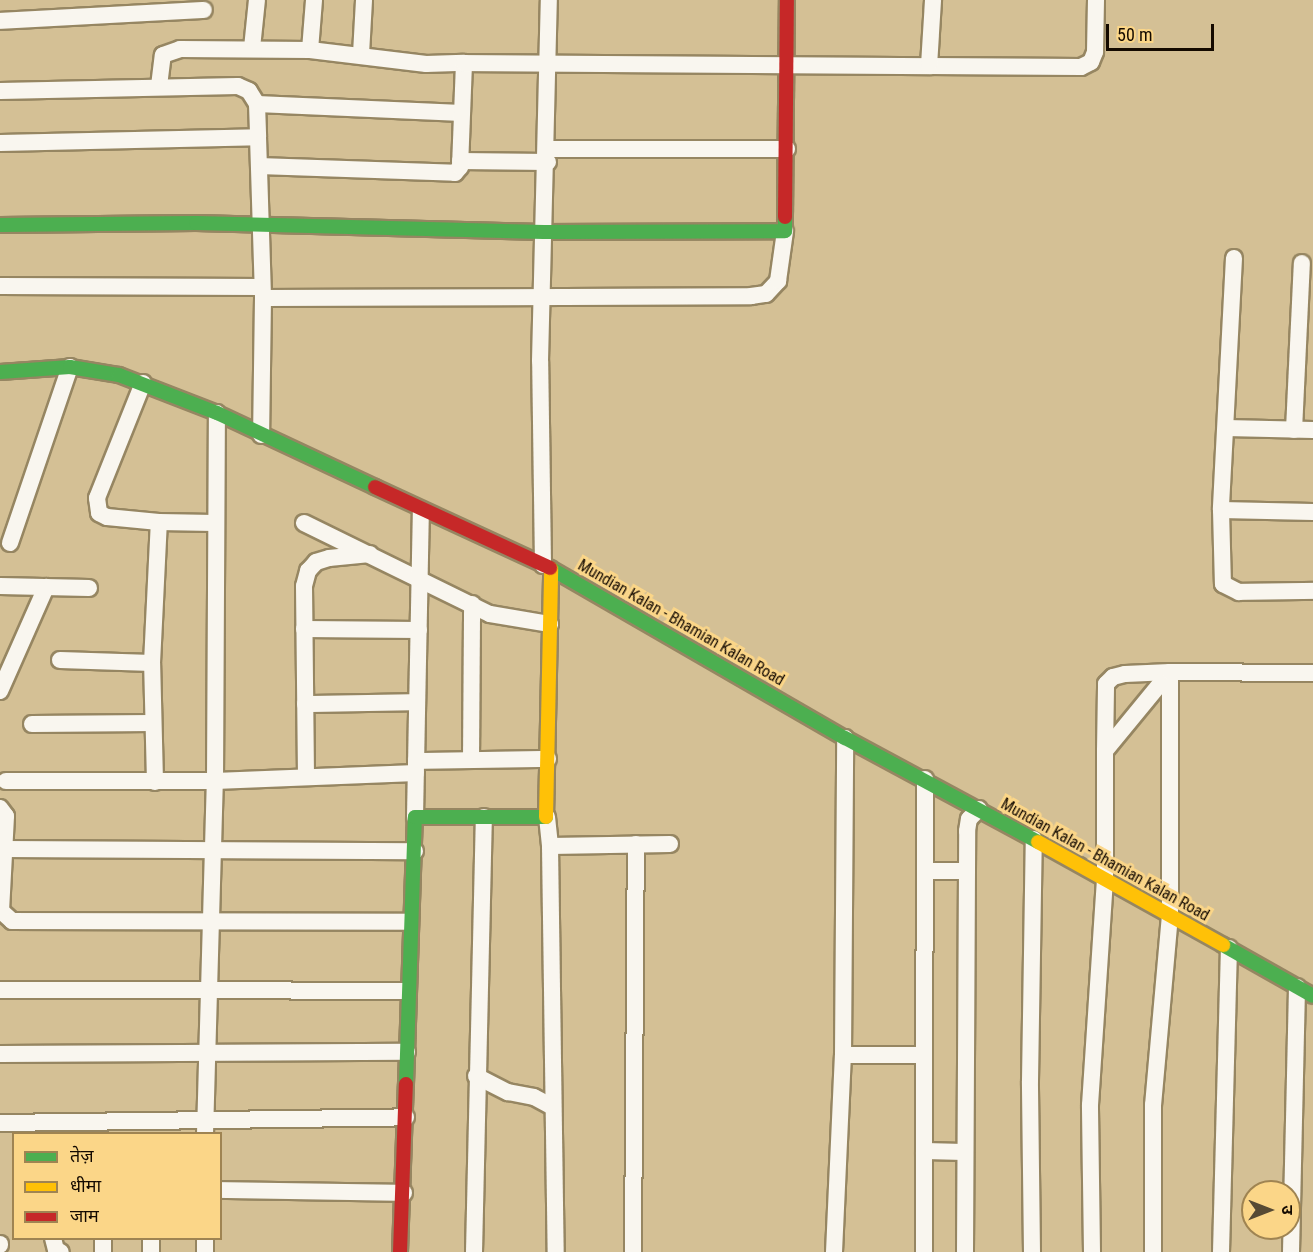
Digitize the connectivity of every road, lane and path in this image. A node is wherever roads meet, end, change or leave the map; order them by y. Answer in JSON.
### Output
{"nodes":[{"id":1,"x":257,"y":0,"type":"edge"},
{"id":2,"x":314,"y":0,"type":"edge"},
{"id":3,"x":364,"y":0,"type":"edge"},
{"id":4,"x":549,"y":0,"type":"edge"},
{"id":5,"x":787,"y":0,"type":"edge"},
{"id":6,"x":933,"y":0,"type":"edge"},
{"id":7,"x":1096,"y":0,"type":"edge"},
{"id":8,"x":204,"y":10,"type":"dead end"},
{"id":9,"x":0,"y":21,"type":"edge"},
{"id":10,"x":252,"y":48,"type":"junction"},
{"id":11,"x":310,"y":50,"type":"junction"},
{"id":12,"x":361,"y":54,"type":"junction"},
{"id":13,"x":464,"y":63,"type":"junction"},
{"id":14,"x":546,"y":66,"type":"junction"},
{"id":15,"x":929,"y":66,"type":"junction"},
{"id":16,"x":786,"y":67,"type":"junction"},
{"id":17,"x":159,"y":86,"type":"junction"},
{"id":18,"x":0,"y":91,"type":"edge"},
{"id":19,"x":257,"y":104,"type":"junction"},
{"id":20,"x":462,"y":113,"type":"junction"},
{"id":21,"x":258,"y":137,"type":"junction"},
{"id":22,"x":0,"y":143,"type":"edge"},
{"id":23,"x":787,"y":149,"type":"junction"},
{"id":24,"x":548,"y":156,"type":"junction"},
{"id":25,"x":460,"y":161,"type":"junction"},
{"id":26,"x":259,"y":166,"type":"junction"},
{"id":27,"x":0,"y":225,"type":"edge"},
{"id":28,"x":260,"y":225,"type":"junction"},
{"id":29,"x":785,"y":231,"type":"junction"},
{"id":30,"x":544,"y":232,"type":"junction"},
{"id":31,"x":1234,"y":258,"type":"dead end"},
{"id":32,"x":1302,"y":263,"type":"dead end"},
{"id":33,"x":0,"y":286,"type":"edge"},
{"id":34,"x":263,"y":293,"type":"junction"},
{"id":35,"x":541,"y":296,"type":"junction"},
{"id":36,"x":70,"y":367,"type":"junction"},
{"id":37,"x":0,"y":372,"type":"edge"},
{"id":38,"x":143,"y":383,"type":"junction"},
{"id":39,"x":217,"y":413,"type":"junction"},
{"id":40,"x":1226,"y":428,"type":"junction"},
{"id":41,"x":1294,"y":430,"type":"junction"},
{"id":42,"x":1313,"y":430,"type":"edge"},
{"id":43,"x":261,"y":435,"type":"junction"},
{"id":44,"x":1221,"y":510,"type":"junction"},
{"id":45,"x":421,"y":511,"type":"junction"},
{"id":46,"x":1313,"y":512,"type":"edge"},
{"id":47,"x":159,"y":522,"type":"junction"},
{"id":48,"x":214,"y":523,"type":"junction"},
{"id":49,"x":304,"y":523,"type":"dead end"},
{"id":50,"x":10,"y":543,"type":"dead end"},
{"id":51,"x":370,"y":555,"type":"junction"},
{"id":52,"x":547,"y":567,"type":"junction"},
{"id":53,"x":420,"y":578,"type":"junction"},
{"id":54,"x":0,"y":586,"type":"edge"},
{"id":55,"x":46,"y":587,"type":"junction"},
{"id":56,"x":89,"y":588,"type":"dead end"},
{"id":57,"x":1313,"y":591,"type":"edge"},
{"id":58,"x":472,"y":604,"type":"junction"},
{"id":59,"x":550,"y":624,"type":"junction"},
{"id":60,"x":304,"y":629,"type":"junction"},
{"id":61,"x":419,"y":630,"type":"junction"},
{"id":62,"x":60,"y":660,"type":"dead end"},
{"id":63,"x":152,"y":663,"type":"junction"},
{"id":64,"x":1170,"y":672,"type":"junction"},
{"id":65,"x":1313,"y":673,"type":"edge"},
{"id":66,"x":0,"y":691,"type":"edge"},
{"id":67,"x":417,"y":702,"type":"junction"},
{"id":68,"x":305,"y":704,"type":"junction"},
{"id":69,"x":152,"y":723,"type":"junction"},
{"id":70,"x":32,"y":724,"type":"dead end"},
{"id":71,"x":845,"y":738,"type":"junction"},
{"id":72,"x":1105,"y":751,"type":"junction"},
{"id":73,"x":548,"y":759,"type":"junction"},
{"id":74,"x":471,"y":760,"type":"junction"},
{"id":75,"x":416,"y":767,"type":"junction"},
{"id":76,"x":306,"y":777,"type":"junction"},
{"id":77,"x":925,"y":779,"type":"junction"},
{"id":78,"x":6,"y":781,"type":"dead end"},
{"id":79,"x":215,"y":781,"type":"junction"},
{"id":80,"x":156,"y":782,"type":"junction"},
{"id":81,"x":0,"y":808,"type":"edge"},
{"id":82,"x":979,"y":808,"type":"junction"},
{"id":83,"x":415,"y":817,"type":"junction"},
{"id":84,"x":484,"y":817,"type":"junction"},
{"id":85,"x":547,"y":817,"type":"junction"},
{"id":86,"x":1034,"y":839,"type":"junction"},
{"id":87,"x":636,"y":844,"type":"junction"},
{"id":88,"x":670,"y":844,"type":"dead end"},
{"id":89,"x":550,"y":846,"type":"junction"},
{"id":90,"x":4,"y":849,"type":"junction"},
{"id":91,"x":214,"y":851,"type":"junction"},
{"id":92,"x":415,"y":851,"type":"junction"},
{"id":93,"x":925,"y":871,"type":"junction"},
{"id":94,"x":967,"y":872,"type":"junction"},
{"id":95,"x":1105,"y":878,"type":"junction"},
{"id":96,"x":1170,"y":915,"type":"junction"},
{"id":97,"x":212,"y":922,"type":"junction"},
{"id":98,"x":410,"y":922,"type":"junction"},
{"id":99,"x":1228,"y":948,"type":"junction"},
{"id":100,"x":1297,"y":987,"type":"junction"},
{"id":101,"x":0,"y":990,"type":"edge"},
{"id":102,"x":209,"y":991,"type":"junction"},
{"id":103,"x":408,"y":991,"type":"junction"},
{"id":104,"x":1313,"y":996,"type":"edge"},
{"id":105,"x":208,"y":1051,"type":"junction"},
{"id":106,"x":407,"y":1052,"type":"junction"},
{"id":107,"x":0,"y":1054,"type":"edge"},
{"id":108,"x":843,"y":1055,"type":"junction"},
{"id":109,"x":924,"y":1055,"type":"junction"},
{"id":110,"x":476,"y":1076,"type":"junction"},
{"id":111,"x":553,"y":1107,"type":"junction"},
{"id":112,"x":406,"y":1117,"type":"junction"},
{"id":113,"x":0,"y":1122,"type":"edge"},
{"id":114,"x":103,"y":1126,"type":"edge"},
{"id":115,"x":150,"y":1126,"type":"edge"},
{"id":116,"x":50,"y":1127,"type":"edge"},
{"id":117,"x":205,"y":1128,"type":"edge"},
{"id":118,"x":924,"y":1151,"type":"junction"},
{"id":119,"x":965,"y":1152,"type":"junction"},
{"id":120,"x":222,"y":1190,"type":"edge"},
{"id":121,"x":404,"y":1193,"type":"junction"},
{"id":122,"x":54,"y":1240,"type":"edge"},
{"id":123,"x":61,"y":1252,"type":"edge"},
{"id":124,"x":400,"y":1252,"type":"edge"},
{"id":125,"x":474,"y":1252,"type":"edge"},
{"id":126,"x":556,"y":1252,"type":"edge"},
{"id":127,"x":633,"y":1252,"type":"edge"},
{"id":128,"x":834,"y":1252,"type":"edge"},
{"id":129,"x":924,"y":1252,"type":"edge"},
{"id":130,"x":965,"y":1252,"type":"edge"},
{"id":131,"x":1032,"y":1252,"type":"edge"},
{"id":132,"x":1092,"y":1252,"type":"edge"},
{"id":133,"x":1153,"y":1252,"type":"edge"},
{"id":134,"x":1221,"y":1252,"type":"edge"},
{"id":135,"x":1291,"y":1252,"type":"edge"}],
"edges":[{"from":1,"to":10,"type":"street"},
{"from":2,"to":11,"type":"street"},
{"from":3,"to":12,"type":"street"},
{"from":4,"to":14,"type":"street"},
{"from":5,"to":16,"type":"street"},
{"from":6,"to":15,"type":"street"},
{"from":7,"to":15,"type":"street"},
{"from":8,"to":9,"type":"street"},
{"from":10,"to":11,"type":"street"},
{"from":10,"to":17,"type":"street"},
{"from":11,"to":12,"type":"street"},
{"from":12,"to":13,"type":"street"},
{"from":13,"to":14,"type":"street"},
{"from":13,"to":20,"type":"street"},
{"from":14,"to":16,"type":"street"},
{"from":14,"to":24,"type":"street"},
{"from":15,"to":16,"type":"street"},
{"from":16,"to":23,"type":"street"},
{"from":17,"to":18,"type":"street"},
{"from":17,"to":19,"type":"street"},
{"from":19,"to":20,"type":"street"},
{"from":19,"to":21,"type":"street"},
{"from":20,"to":25,"type":"street"},
{"from":21,"to":22,"type":"street"},
{"from":21,"to":26,"type":"street"},
{"from":23,"to":24,"type":"street"},
{"from":23,"to":29,"type":"street"},
{"from":24,"to":25,"type":"street"},
{"from":24,"to":30,"type":"street"},
{"from":25,"to":26,"type":"street"},
{"from":26,"to":28,"type":"street"},
{"from":27,"to":28,"type":"street"},
{"from":28,"to":30,"type":"street"},
{"from":28,"to":34,"type":"street"},
{"from":29,"to":30,"type":"street"},
{"from":29,"to":35,"type":"street"},
{"from":30,"to":35,"type":"street"},
{"from":31,"to":40,"type":"street"},
{"from":32,"to":41,"type":"street"},
{"from":33,"to":34,"type":"street"},
{"from":34,"to":35,"type":"street"},
{"from":34,"to":43,"type":"street"},
{"from":35,"to":52,"type":"street"},
{"from":36,"to":37,"type":"street","name":"Mundian Kalan - Bhamian Kalan Road"},
{"from":36,"to":38,"type":"street","name":"Mundian Kalan - Bhamian Kalan Road"},
{"from":36,"to":50,"type":"street"},
{"from":38,"to":39,"type":"street","name":"Mundian Kalan - Bhamian Kalan Road"},
{"from":38,"to":47,"type":"street"},
{"from":39,"to":43,"type":"street","name":"Mundian Kalan - Bhamian Kalan Road"},
{"from":39,"to":48,"type":"street"},
{"from":40,"to":41,"type":"street"},
{"from":40,"to":44,"type":"street"},
{"from":41,"to":42,"type":"street"},
{"from":43,"to":45,"type":"street","name":"Mundian Kalan - Bhamian Kalan Road"},
{"from":44,"to":46,"type":"street"},
{"from":44,"to":57,"type":"street"},
{"from":45,"to":52,"type":"street","name":"Mundian Kalan - Bhamian Kalan Road"},
{"from":45,"to":53,"type":"street"},
{"from":47,"to":48,"type":"street"},
{"from":47,"to":63,"type":"street"},
{"from":48,"to":79,"type":"street"},
{"from":49,"to":51,"type":"street"},
{"from":51,"to":53,"type":"street"},
{"from":51,"to":60,"type":"street"},
{"from":52,"to":59,"type":"street"},
{"from":52,"to":71,"type":"street","name":"Mundian Kalan - Bhamian Kalan Road"},
{"from":53,"to":58,"type":"street"},
{"from":53,"to":61,"type":"street"},
{"from":54,"to":55,"type":"street"},
{"from":55,"to":56,"type":"street"},
{"from":55,"to":66,"type":"street"},
{"from":58,"to":59,"type":"street"},
{"from":58,"to":74,"type":"street"},
{"from":59,"to":73,"type":"street"},
{"from":60,"to":61,"type":"street"},
{"from":60,"to":68,"type":"street"},
{"from":61,"to":67,"type":"street"},
{"from":62,"to":63,"type":"street"},
{"from":63,"to":69,"type":"street"},
{"from":64,"to":65,"type":"street"},
{"from":64,"to":72,"type":"street"},
{"from":64,"to":72,"type":"street"},
{"from":64,"to":96,"type":"street"},
{"from":67,"to":68,"type":"street"},
{"from":67,"to":75,"type":"street"},
{"from":68,"to":76,"type":"street"},
{"from":69,"to":70,"type":"street"},
{"from":69,"to":80,"type":"street"},
{"from":71,"to":77,"type":"street","name":"Mundian Kalan - Bhamian Kalan Road"},
{"from":71,"to":108,"type":"street"},
{"from":72,"to":95,"type":"street"},
{"from":73,"to":74,"type":"street"},
{"from":73,"to":85,"type":"street"},
{"from":74,"to":75,"type":"street"},
{"from":75,"to":76,"type":"street"},
{"from":75,"to":83,"type":"street"},
{"from":76,"to":79,"type":"street"},
{"from":77,"to":82,"type":"street","name":"Mundian Kalan - Bhamian Kalan Road"},
{"from":77,"to":93,"type":"street"},
{"from":78,"to":80,"type":"street"},
{"from":79,"to":80,"type":"street"},
{"from":79,"to":91,"type":"street"},
{"from":81,"to":90,"type":"street"},
{"from":82,"to":86,"type":"street","name":"Mundian Kalan - Bhamian Kalan Road"},
{"from":82,"to":94,"type":"street"},
{"from":83,"to":84,"type":"street"},
{"from":83,"to":92,"type":"street"},
{"from":84,"to":85,"type":"street"},
{"from":84,"to":110,"type":"street"},
{"from":85,"to":89,"type":"street"},
{"from":86,"to":95,"type":"street","name":"Mundian Kalan - Bhamian Kalan Road"},
{"from":86,"to":131,"type":"street"},
{"from":87,"to":88,"type":"street"},
{"from":87,"to":89,"type":"street"},
{"from":87,"to":127,"type":"street"},
{"from":89,"to":111,"type":"street"},
{"from":90,"to":91,"type":"street"},
{"from":90,"to":97,"type":"street"},
{"from":91,"to":92,"type":"street"},
{"from":91,"to":97,"type":"street"},
{"from":92,"to":98,"type":"street"},
{"from":93,"to":94,"type":"street"},
{"from":93,"to":109,"type":"street"},
{"from":94,"to":119,"type":"street"},
{"from":95,"to":96,"type":"street","name":"Mundian Kalan - Bhamian Kalan Road"},
{"from":95,"to":132,"type":"street"},
{"from":96,"to":99,"type":"street","name":"Mundian Kalan - Bhamian Kalan Road"},
{"from":96,"to":133,"type":"street"},
{"from":97,"to":98,"type":"street"},
{"from":97,"to":102,"type":"street"},
{"from":98,"to":103,"type":"street"},
{"from":99,"to":100,"type":"street","name":"Mundian Kalan - Bhamian Kalan Road"},
{"from":99,"to":134,"type":"street"},
{"from":100,"to":104,"type":"street","name":"Mundian Kalan - Bhamian Kalan Road"},
{"from":100,"to":135,"type":"street"},
{"from":101,"to":102,"type":"street"},
{"from":102,"to":103,"type":"street"},
{"from":102,"to":105,"type":"street"},
{"from":103,"to":106,"type":"street"},
{"from":105,"to":106,"type":"street"},
{"from":105,"to":107,"type":"street"},
{"from":105,"to":117,"type":"street"},
{"from":106,"to":112,"type":"street"},
{"from":108,"to":109,"type":"street"},
{"from":108,"to":128,"type":"street"},
{"from":109,"to":118,"type":"street"},
{"from":110,"to":111,"type":"street"},
{"from":110,"to":125,"type":"street"},
{"from":111,"to":126,"type":"street"},
{"from":112,"to":117,"type":"street"},
{"from":112,"to":121,"type":"street"},
{"from":113,"to":116,"type":"street"},
{"from":114,"to":115,"type":"street"},
{"from":114,"to":116,"type":"street"},
{"from":115,"to":117,"type":"street"},
{"from":118,"to":119,"type":"street"},
{"from":118,"to":129,"type":"street"},
{"from":119,"to":130,"type":"street"},
{"from":120,"to":121,"type":"street"},
{"from":121,"to":124,"type":"street"},
{"from":122,"to":123,"type":"street"}]}
